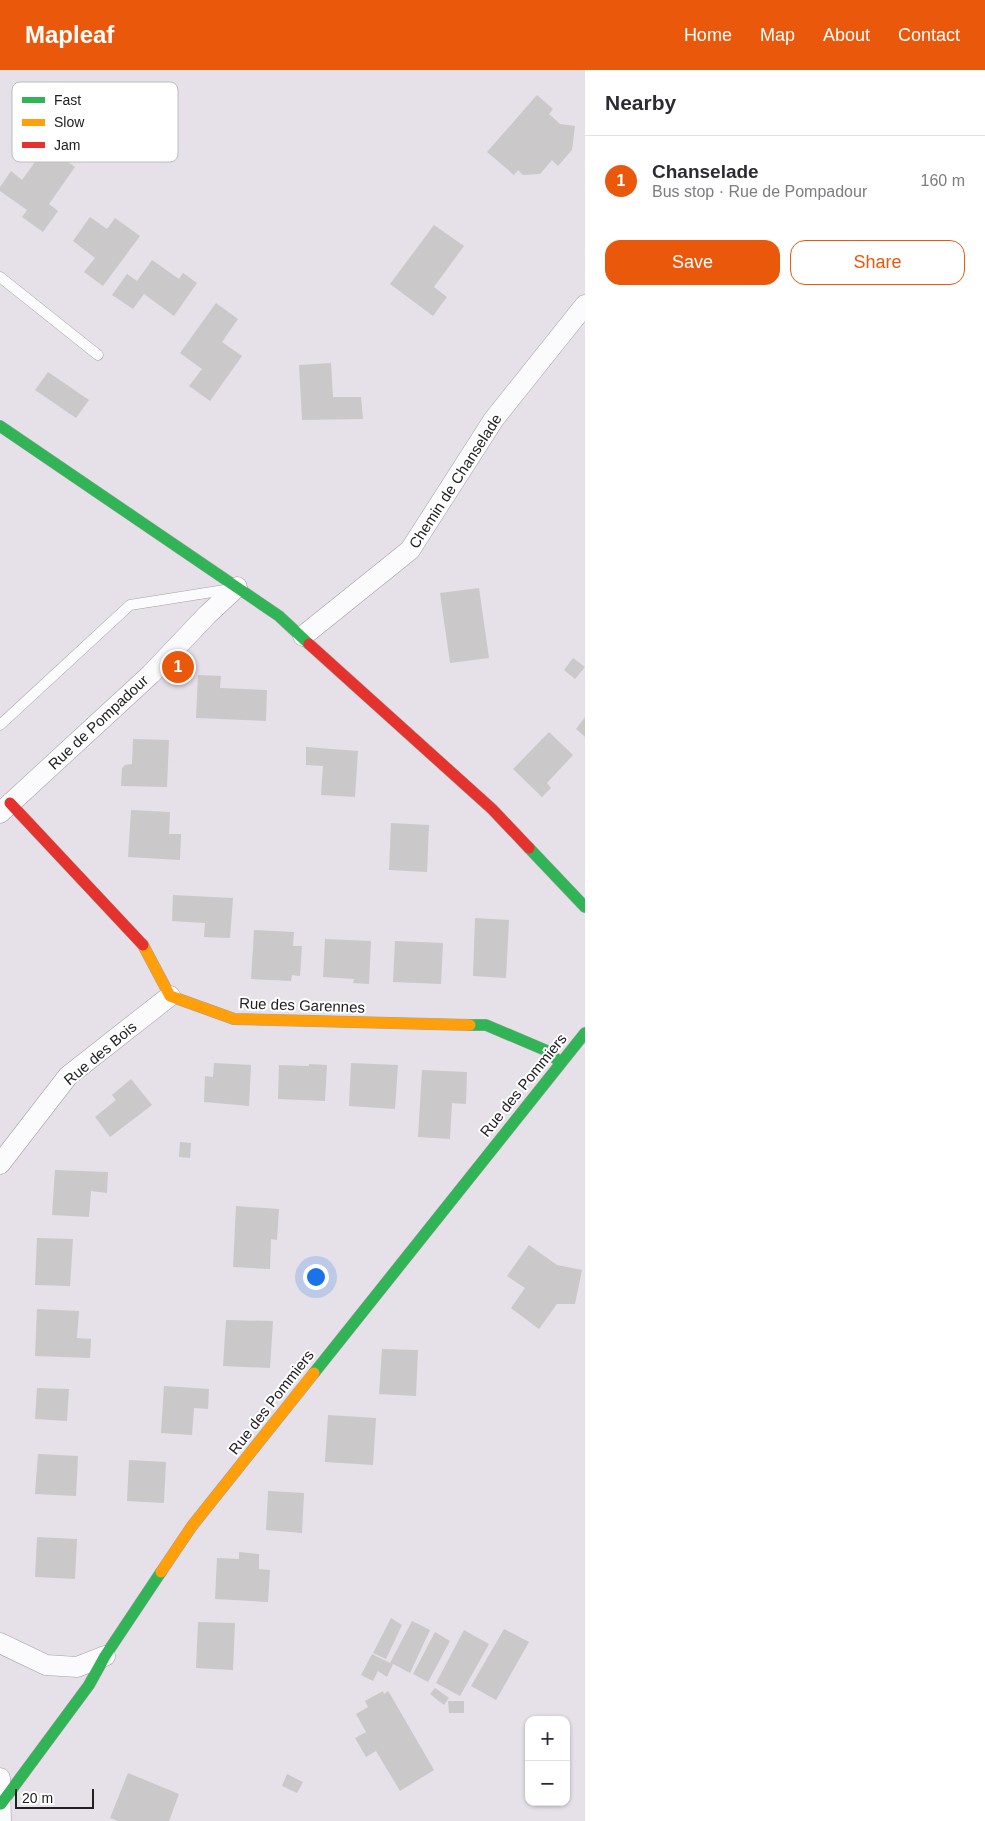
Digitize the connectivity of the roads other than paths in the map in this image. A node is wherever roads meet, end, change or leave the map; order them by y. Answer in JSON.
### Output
{"nodes":[{"id":1,"x":0,"y":276,"type":"edge"},
{"id":2,"x":585,"y":305,"type":"edge"},
{"id":3,"x":98,"y":355,"type":"dead end"},
{"id":4,"x":0,"y":426,"type":"edge"},
{"id":5,"x":237,"y":588,"type":"junction"},
{"id":6,"x":303,"y":636,"type":"junction"},
{"id":7,"x":0,"y":725,"type":"edge"},
{"id":8,"x":5,"y":808,"type":"edge"},
{"id":9,"x":585,"y":907,"type":"edge"},
{"id":10,"x":170,"y":996,"type":"junction"},
{"id":11,"x":585,"y":1032,"type":"edge"},
{"id":12,"x":560,"y":1062,"type":"junction"},
{"id":13,"x":0,"y":1164,"type":"edge"},
{"id":14,"x":0,"y":1643,"type":"edge"},
{"id":15,"x":105,"y":1656,"type":"junction"},
{"id":16,"x":0,"y":1778,"type":"edge"},
{"id":17,"x":1,"y":1804,"type":"edge"},
{"id":18,"x":0,"y":1821,"type":"edge"}],
"edges":[{"from":1,"to":3,"type":"lane"},
{"from":2,"to":6,"type":"street","name":"Chemin de Chanselade"},
{"from":4,"to":5,"type":"street"},
{"from":5,"to":6,"type":"street"},
{"from":5,"to":7,"type":"lane"},
{"from":5,"to":8,"type":"street","name":"Rue de Pompadour"},
{"from":6,"to":9,"type":"street"},
{"from":8,"to":10,"type":"street"},
{"from":10,"to":12,"type":"street","name":"Rue des Garennes"},
{"from":10,"to":13,"type":"street","name":"Rue des Bois"},
{"from":11,"to":12,"type":"street","name":"Rue des Pommiers"},
{"from":12,"to":15,"type":"street","name":"Rue des Pommiers"},
{"from":14,"to":15,"type":"street"},
{"from":15,"to":17,"type":"street","name":"Rue des Pommiers"},
{"from":16,"to":17,"type":"street"},
{"from":17,"to":18,"type":"street"}]}
